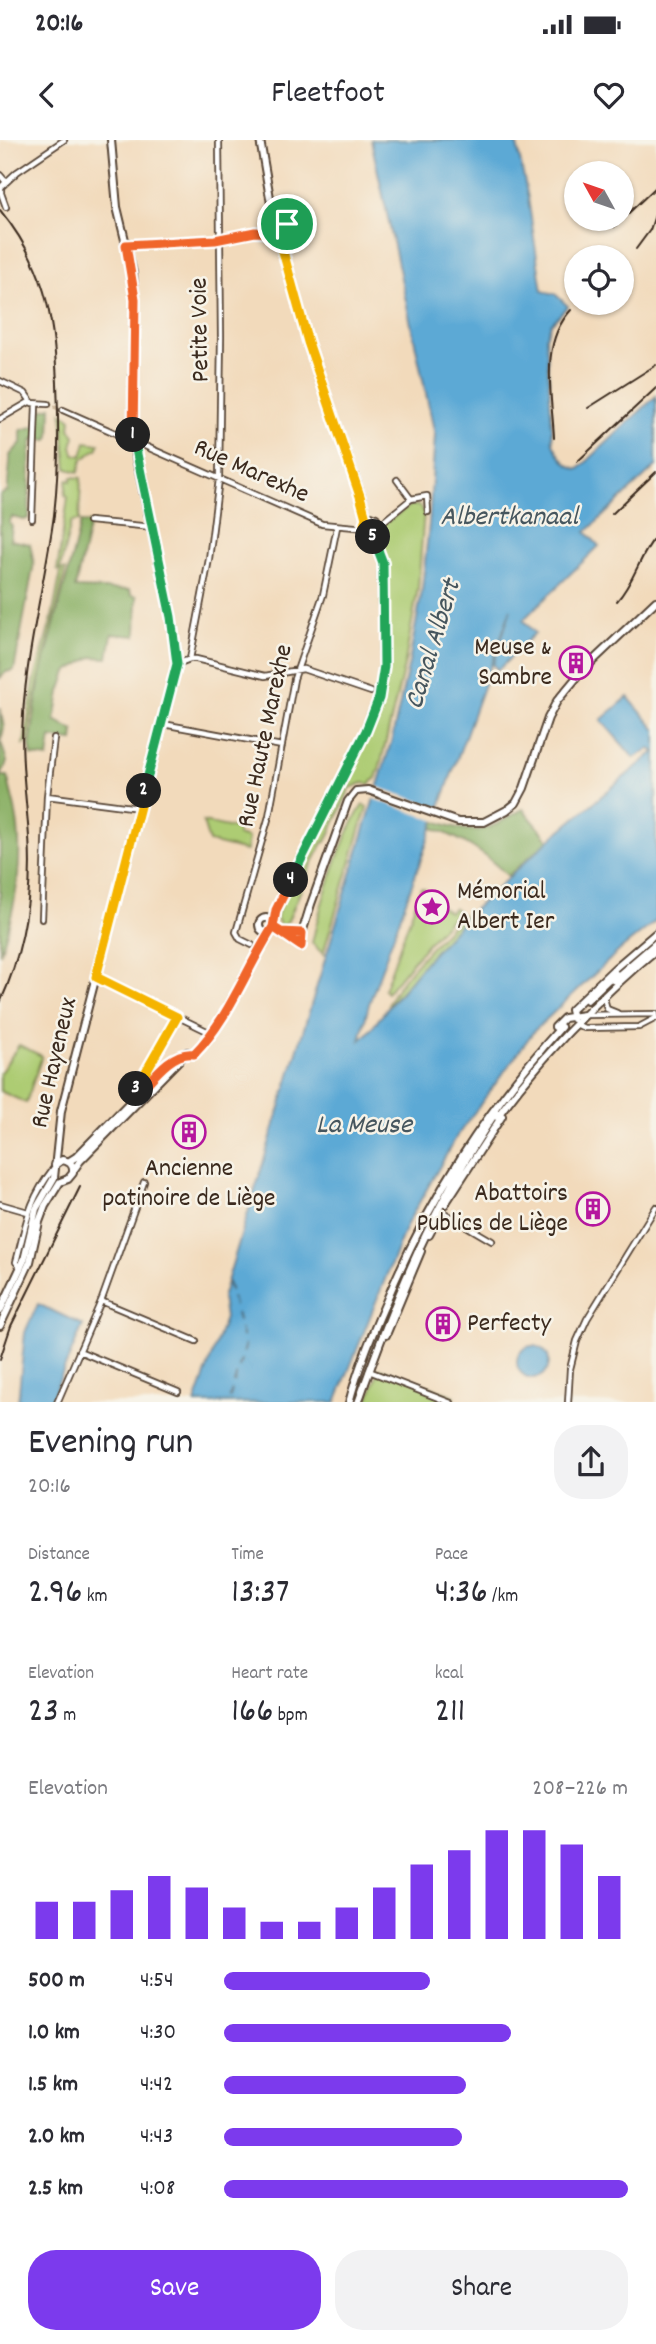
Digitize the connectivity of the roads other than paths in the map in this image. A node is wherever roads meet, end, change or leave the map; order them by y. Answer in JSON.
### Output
{"nodes":[{"id":1,"x":64,"y":140,"type":"edge"},
{"id":2,"x":111,"y":140,"type":"edge"},
{"id":3,"x":219,"y":140,"type":"edge"},
{"id":4,"x":260,"y":140,"type":"edge"},
{"id":5,"x":0,"y":175,"type":"edge"},
{"id":6,"x":6,"y":182,"type":"junction"},
{"id":7,"x":6,"y":207,"type":"dead end"},
{"id":8,"x":275,"y":224,"type":"junction"},
{"id":9,"x":276,"y":235,"type":"junction"},
{"id":10,"x":219,"y":238,"type":"junction"},
{"id":11,"x":126,"y":245,"type":"junction"},
{"id":12,"x":0,"y":381,"type":"edge"},
{"id":13,"x":46,"y":403,"type":"tunnel mouth"},
{"id":14,"x":31,"y":404,"type":"junction"},
{"id":15,"x":63,"y":410,"type":"tunnel mouth"},
{"id":16,"x":0,"y":419,"type":"edge"},
{"id":17,"x":132,"y":440,"type":"junction"},
{"id":18,"x":219,"y":479,"type":"junction"},
{"id":19,"x":397,"y":480,"type":"dead end"},
{"id":20,"x":411,"y":499,"type":"junction"},
{"id":21,"x":428,"y":512,"type":"dead end"},
{"id":22,"x":32,"y":519,"type":"dead end"},
{"id":23,"x":89,"y":521,"type":"dead end"},
{"id":24,"x":378,"y":522,"type":"junction"},
{"id":25,"x":366,"y":524,"type":"junction"},
{"id":26,"x":152,"y":527,"type":"junction"},
{"id":27,"x":337,"y":527,"type":"junction"},
{"id":28,"x":656,"y":601,"type":"edge"},
{"id":29,"x":190,"y":659,"type":"junction"},
{"id":30,"x":177,"y":664,"type":"junction"},
{"id":31,"x":297,"y":669,"type":"junction"},
{"id":32,"x":371,"y":692,"type":"dead end"},
{"id":33,"x":163,"y":724,"type":"junction"},
{"id":34,"x":54,"y":738,"type":"dead end"},
{"id":35,"x":282,"y":746,"type":"junction"},
{"id":36,"x":47,"y":796,"type":"junction"},
{"id":37,"x":139,"y":808,"type":"junction"},
{"id":38,"x":42,"y":919,"type":"dead end"},
{"id":39,"x":272,"y":926,"type":"junction"},
{"id":40,"x":281,"y":932,"type":"junction"},
{"id":41,"x":302,"y":933,"type":"junction"},
{"id":42,"x":656,"y":938,"type":"edge"},
{"id":43,"x":252,"y":944,"type":"dead end"},
{"id":44,"x":656,"y":950,"type":"edge"},
{"id":45,"x":96,"y":977,"type":"junction"},
{"id":46,"x":604,"y":995,"type":"junction"},
{"id":47,"x":583,"y":1010,"type":"junction"},
{"id":48,"x":621,"y":1014,"type":"junction"},
{"id":49,"x":571,"y":1016,"type":"junction"},
{"id":50,"x":656,"y":1016,"type":"edge"},
{"id":51,"x":177,"y":1017,"type":"junction"},
{"id":52,"x":576,"y":1024,"type":"junction"},
{"id":53,"x":207,"y":1031,"type":"dead end"},
{"id":54,"x":187,"y":1052,"type":"junction"},
{"id":55,"x":135,"y":1097,"type":"junction"},
{"id":56,"x":512,"y":1100,"type":"junction"},
{"id":57,"x":472,"y":1138,"type":"junction"},
{"id":58,"x":56,"y":1145,"type":"junction"},
{"id":59,"x":67,"y":1161,"type":"junction"},
{"id":60,"x":462,"y":1167,"type":"junction"},
{"id":61,"x":54,"y":1169,"type":"junction"},
{"id":62,"x":73,"y":1171,"type":"junction"},
{"id":63,"x":64,"y":1180,"type":"junction"},
{"id":64,"x":144,"y":1182,"type":"dead end"},
{"id":65,"x":0,"y":1204,"type":"edge"},
{"id":66,"x":656,"y":1207,"type":"edge"},
{"id":67,"x":28,"y":1212,"type":"junction"},
{"id":68,"x":442,"y":1212,"type":"junction"},
{"id":69,"x":492,"y":1241,"type":"dead end"},
{"id":70,"x":21,"y":1268,"type":"junction"},
{"id":71,"x":101,"y":1300,"type":"junction"},
{"id":72,"x":0,"y":1311,"type":"edge"},
{"id":73,"x":379,"y":1318,"type":"junction"},
{"id":74,"x":0,"y":1326,"type":"edge"},
{"id":75,"x":196,"y":1341,"type":"dead end"},
{"id":76,"x":377,"y":1350,"type":"junction"},
{"id":77,"x":79,"y":1351,"type":"junction"},
{"id":78,"x":369,"y":1371,"type":"junction"},
{"id":79,"x":177,"y":1392,"type":"dead end"},
{"id":80,"x":57,"y":1402,"type":"edge"},
{"id":81,"x":349,"y":1402,"type":"edge"},
{"id":82,"x":358,"y":1402,"type":"edge"},
{"id":83,"x":451,"y":1402,"type":"edge"},
{"id":84,"x":568,"y":1402,"type":"edge"}],
"edges":[{"from":1,"to":6,"type":"street"},
{"from":2,"to":11,"type":"main road"},
{"from":3,"to":10,"type":"street","name":"Petite Voie"},
{"from":4,"to":8,"type":"main road"},
{"from":5,"to":6,"type":"street"},
{"from":6,"to":7,"type":"street"},
{"from":8,"to":9,"type":"main road"},
{"from":8,"to":9,"type":"main road"},
{"from":9,"to":10,"type":"street"},
{"from":9,"to":25,"type":"main road"},
{"from":10,"to":11,"type":"street"},
{"from":10,"to":18,"type":"street","name":"Petite Voie"},
{"from":11,"to":17,"type":"main road"},
{"from":12,"to":14,"type":"street"},
{"from":13,"to":14,"type":"street"},
{"from":14,"to":16,"type":"street"},
{"from":14,"to":22,"type":"street"},
{"from":15,"to":17,"type":"street","name":"Rue Marexhe"},
{"from":17,"to":18,"type":"street","name":"Rue Marexhe"},
{"from":17,"to":26,"type":"main road"},
{"from":18,"to":27,"type":"street","name":"Rue Marexhe"},
{"from":18,"to":29,"type":"street","name":"Petite Voie"},
{"from":19,"to":20,"type":"street"},
{"from":20,"to":21,"type":"street"},
{"from":20,"to":24,"type":"street"},
{"from":23,"to":26,"type":"street"},
{"from":24,"to":25,"type":"main road"},
{"from":24,"to":25,"type":"main road"},
{"from":25,"to":27,"type":"street","name":"Rue Marexhe"},
{"from":25,"to":39,"type":"street"},
{"from":26,"to":30,"type":"main road"},
{"from":27,"to":31,"type":"street","name":"Rue Haute Marexhe"},
{"from":28,"to":41,"type":"main road"},
{"from":29,"to":30,"type":"street"},
{"from":29,"to":31,"type":"street"},
{"from":30,"to":33,"type":"main road","name":"Rue Hayeneux"},
{"from":31,"to":32,"type":"street"},
{"from":31,"to":35,"type":"street","name":"Rue Haute Marexhe"},
{"from":33,"to":35,"type":"street"},
{"from":33,"to":37,"type":"main road","name":"Rue Hayeneux"},
{"from":34,"to":36,"type":"street"},
{"from":35,"to":43,"type":"street","name":"Rue Haute Marexhe"},
{"from":36,"to":37,"type":"street"},
{"from":36,"to":38,"type":"street"},
{"from":37,"to":45,"type":"main road","name":"Rue Hayeneux"},
{"from":39,"to":40,"type":"main road"},
{"from":39,"to":54,"type":"street"},
{"from":40,"to":41,"type":"main road"},
{"from":40,"to":41,"type":"main road"},
{"from":42,"to":47,"type":"main road"},
{"from":42,"to":49,"type":"main road"},
{"from":44,"to":46,"type":"main road"},
{"from":45,"to":51,"type":"street"},
{"from":45,"to":58,"type":"main road","name":"Rue Hayeneux"},
{"from":46,"to":47,"type":"main road"},
{"from":46,"to":48,"type":"street"},
{"from":47,"to":48,"type":"street"},
{"from":47,"to":49,"type":"main road"},
{"from":47,"to":52,"type":"main road"},
{"from":48,"to":50,"type":"street"},
{"from":49,"to":52,"type":"main road"},
{"from":49,"to":57,"type":"main road"},
{"from":50,"to":52,"type":"street"},
{"from":51,"to":53,"type":"street"},
{"from":51,"to":55,"type":"street"},
{"from":52,"to":56,"type":"main road"},
{"from":54,"to":55,"type":"main road"},
{"from":54,"to":62,"type":"main road"},
{"from":55,"to":59,"type":"main road"},
{"from":56,"to":60,"type":"main road"},
{"from":56,"to":68,"type":"main road"},
{"from":57,"to":60,"type":"main road"},
{"from":57,"to":73,"type":"main road"},
{"from":58,"to":59,"type":"main road","name":"Rue Hayeneux"},
{"from":58,"to":61,"type":"main road","name":"Rue Hayeneux"},
{"from":59,"to":61,"type":"main road"},
{"from":59,"to":62,"type":"main road","name":"Rue Hayeneux"},
{"from":60,"to":76,"type":"main road"},
{"from":61,"to":63,"type":"main road"},
{"from":61,"to":67,"type":"street"},
{"from":61,"to":70,"type":"main road"},
{"from":62,"to":63,"type":"main road"},
{"from":63,"to":74,"type":"main road"},
{"from":64,"to":71,"type":"street"},
{"from":65,"to":67,"type":"street"},
{"from":66,"to":84,"type":"street"},
{"from":67,"to":70,"type":"street"},
{"from":68,"to":69,"type":"street"},
{"from":68,"to":76,"type":"main road"},
{"from":70,"to":72,"type":"main road"},
{"from":71,"to":75,"type":"street"},
{"from":71,"to":77,"type":"street"},
{"from":73,"to":78,"type":"main road"},
{"from":73,"to":81,"type":"main road"},
{"from":76,"to":78,"type":"main road"},
{"from":77,"to":79,"type":"street"},
{"from":77,"to":80,"type":"street"},
{"from":78,"to":82,"type":"main road"},
{"from":78,"to":83,"type":"street"}]}
